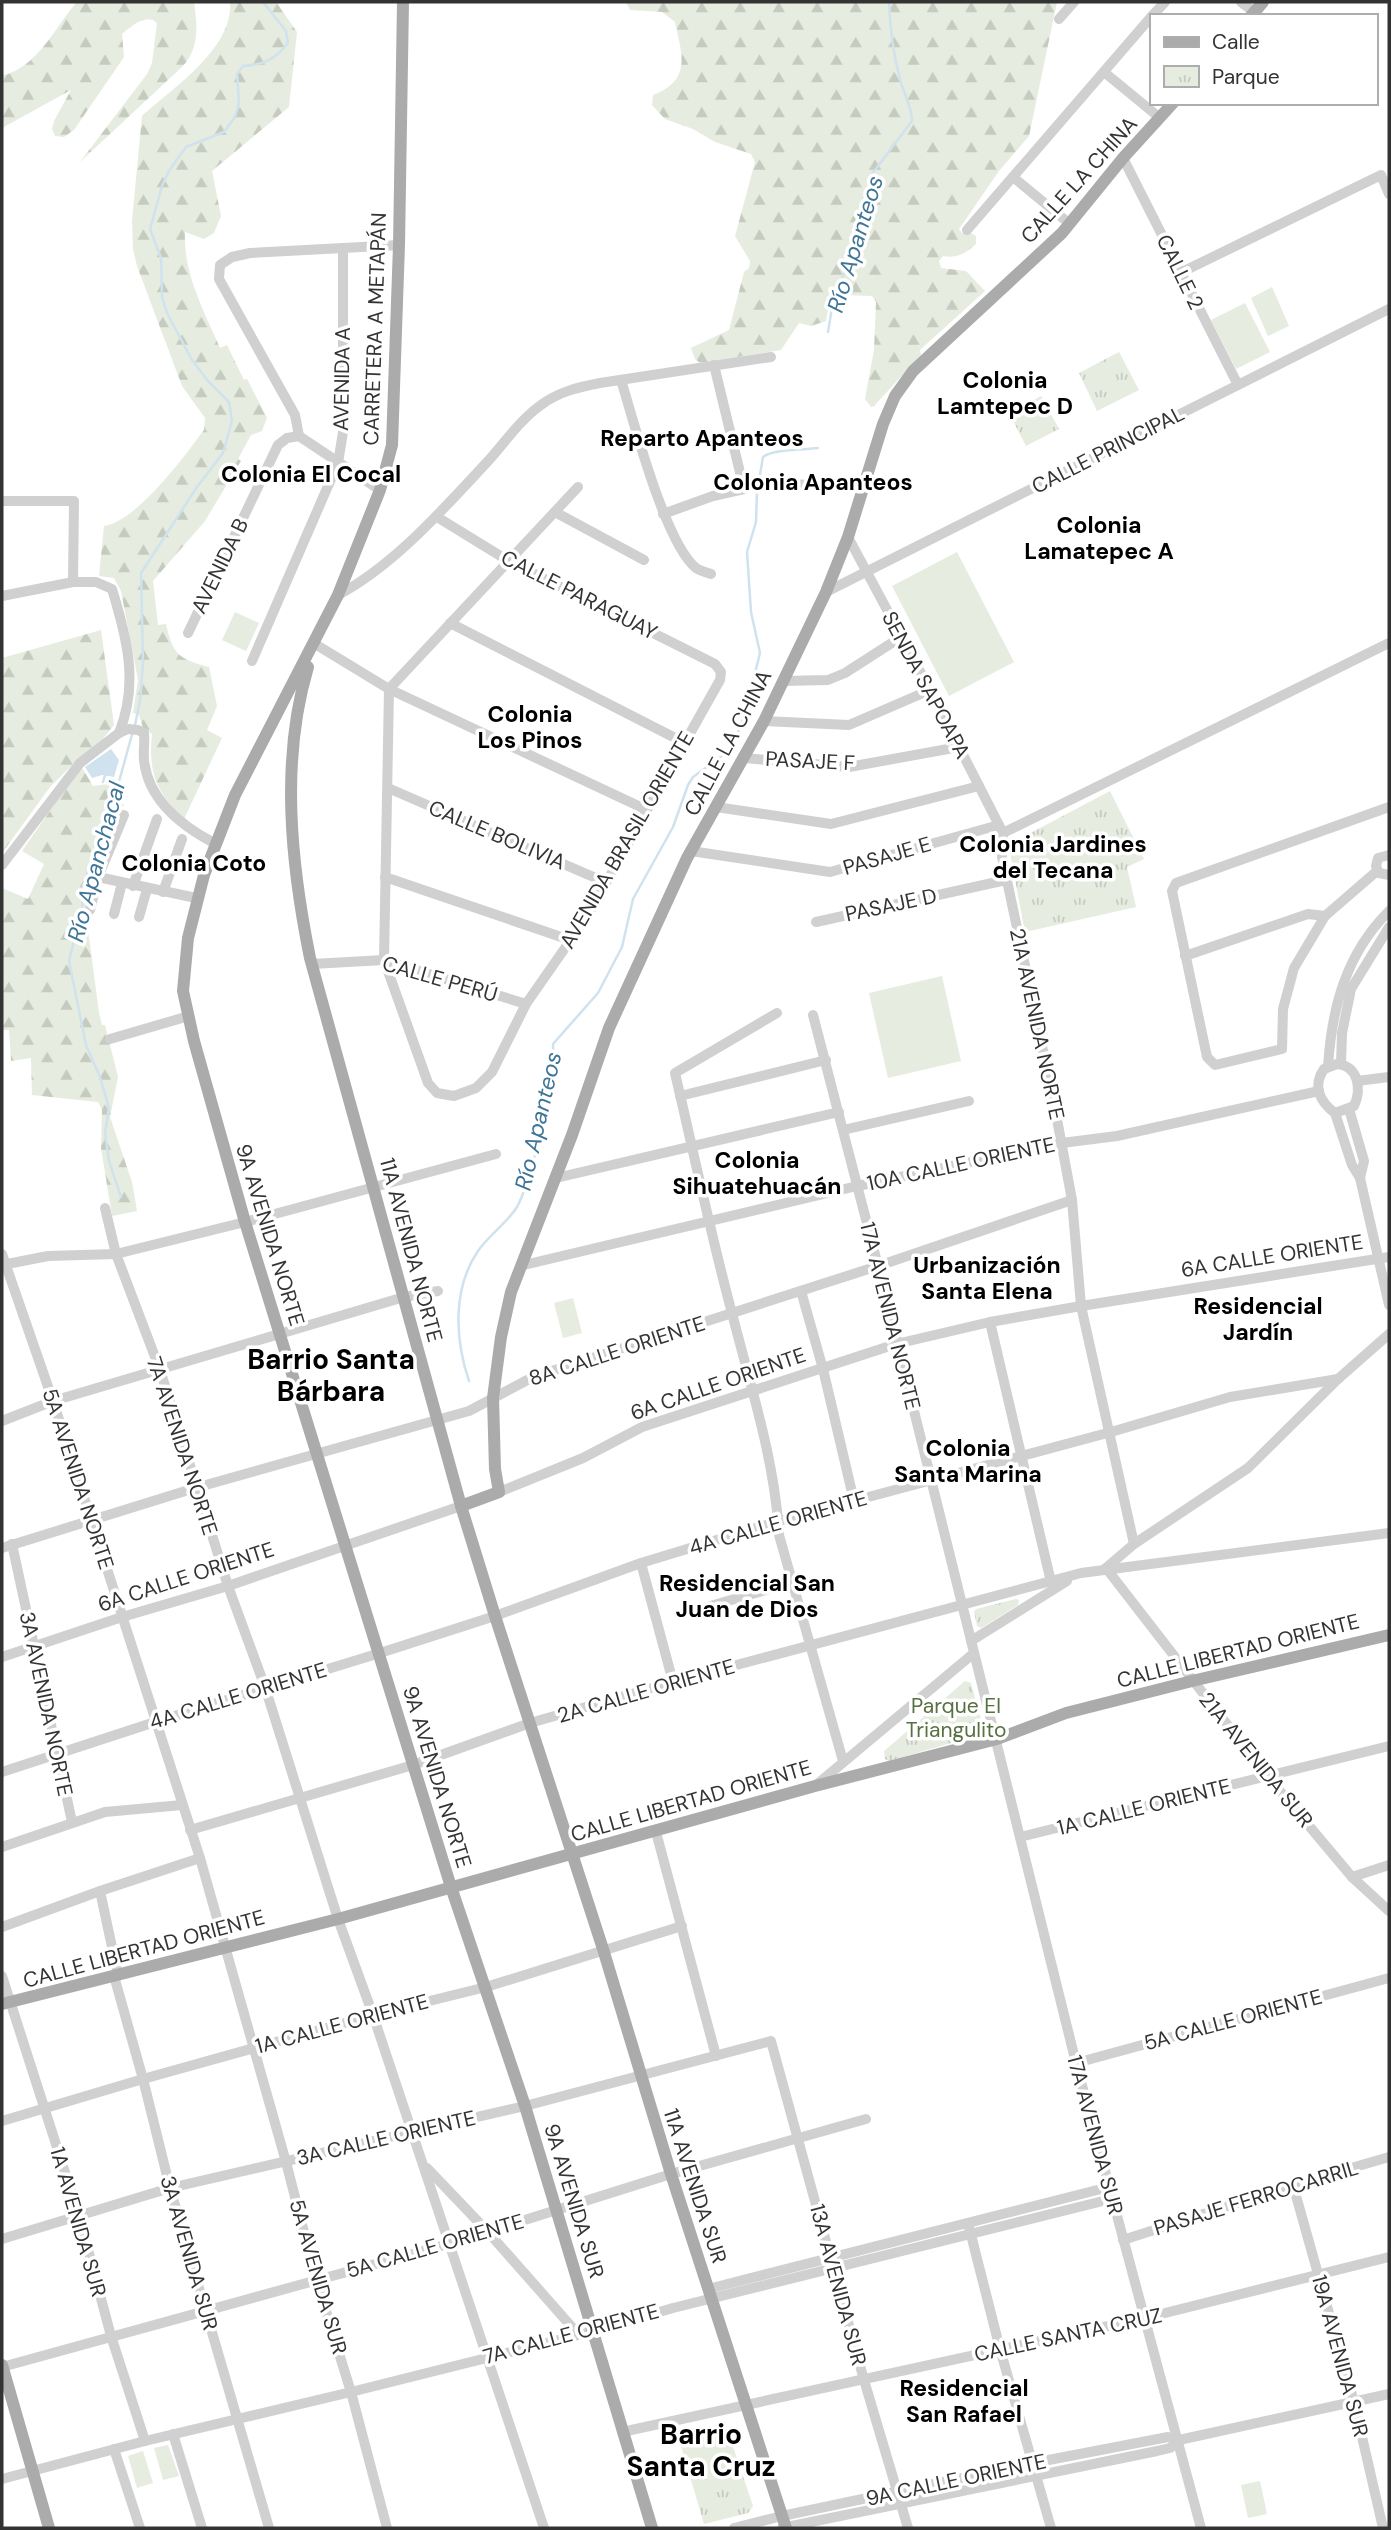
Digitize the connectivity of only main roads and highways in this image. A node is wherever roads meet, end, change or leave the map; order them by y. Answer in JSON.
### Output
{"nodes":[{"id":1,"x":403,"y":2,"type":"edge"},
{"id":2,"x":1263,"y":2,"type":"edge"},
{"id":3,"x":1253,"y":14,"type":"edge"},
{"id":4,"x":1171,"y":105,"type":"edge"},
{"id":5,"x":315,"y":644,"type":"junction"},
{"id":6,"x":265,"y":736,"type":"junction"},
{"id":7,"x":292,"y":744,"type":"junction"},
{"id":8,"x":499,"y":1492,"type":"joint"},
{"id":9,"x":461,"y":1506,"type":"junction"},
{"id":10,"x":1389,"y":1634,"type":"edge"},
{"id":11,"x":572,"y":1855,"type":"junction"},
{"id":12,"x":451,"y":1887,"type":"junction"},
{"id":13,"x":7,"y":2004,"type":"edge"},
{"id":14,"x":2,"y":2366,"type":"edge"},
{"id":15,"x":784,"y":2525,"type":"edge"},
{"id":16,"x":49,"y":2528,"type":"edge"},
{"id":17,"x":652,"y":2528,"type":"edge"}],
"edges":[{"from":1,"to":5,"type":"main road","name":"CARRETERA A METAPÁN"},
{"from":2,"to":3,"type":"main road"},
{"from":4,"to":8,"type":"main road","name":"CALLE LA CHINA"},
{"from":5,"to":6,"type":"main road","name":"9A AVENIDA NORTE"},
{"from":5,"to":7,"type":"main road","name":"11A AVENIDA NORTE"},
{"from":6,"to":7,"type":"main road"},
{"from":6,"to":12,"type":"main road","name":"9A AVENIDA NORTE"},
{"from":7,"to":9,"type":"main road","name":"11A AVENIDA NORTE"},
{"from":8,"to":9,"type":"main road","name":"6A CALLE ORIENTE"},
{"from":9,"to":11,"type":"main road","name":"11A AVENIDA NORTE"},
{"from":10,"to":11,"type":"main road","name":"CALLE LIBERTAD ORIENTE"},
{"from":11,"to":12,"type":"main road","name":"CALLE LIBERTAD ORIENTE"},
{"from":11,"to":15,"type":"main road","name":"11A AVENIDA SUR"},
{"from":12,"to":13,"type":"main road","name":"CALLE LIBERTAD ORIENTE"},
{"from":12,"to":17,"type":"main road","name":"9A AVENIDA SUR"},
{"from":14,"to":16,"type":"main road"}]}
